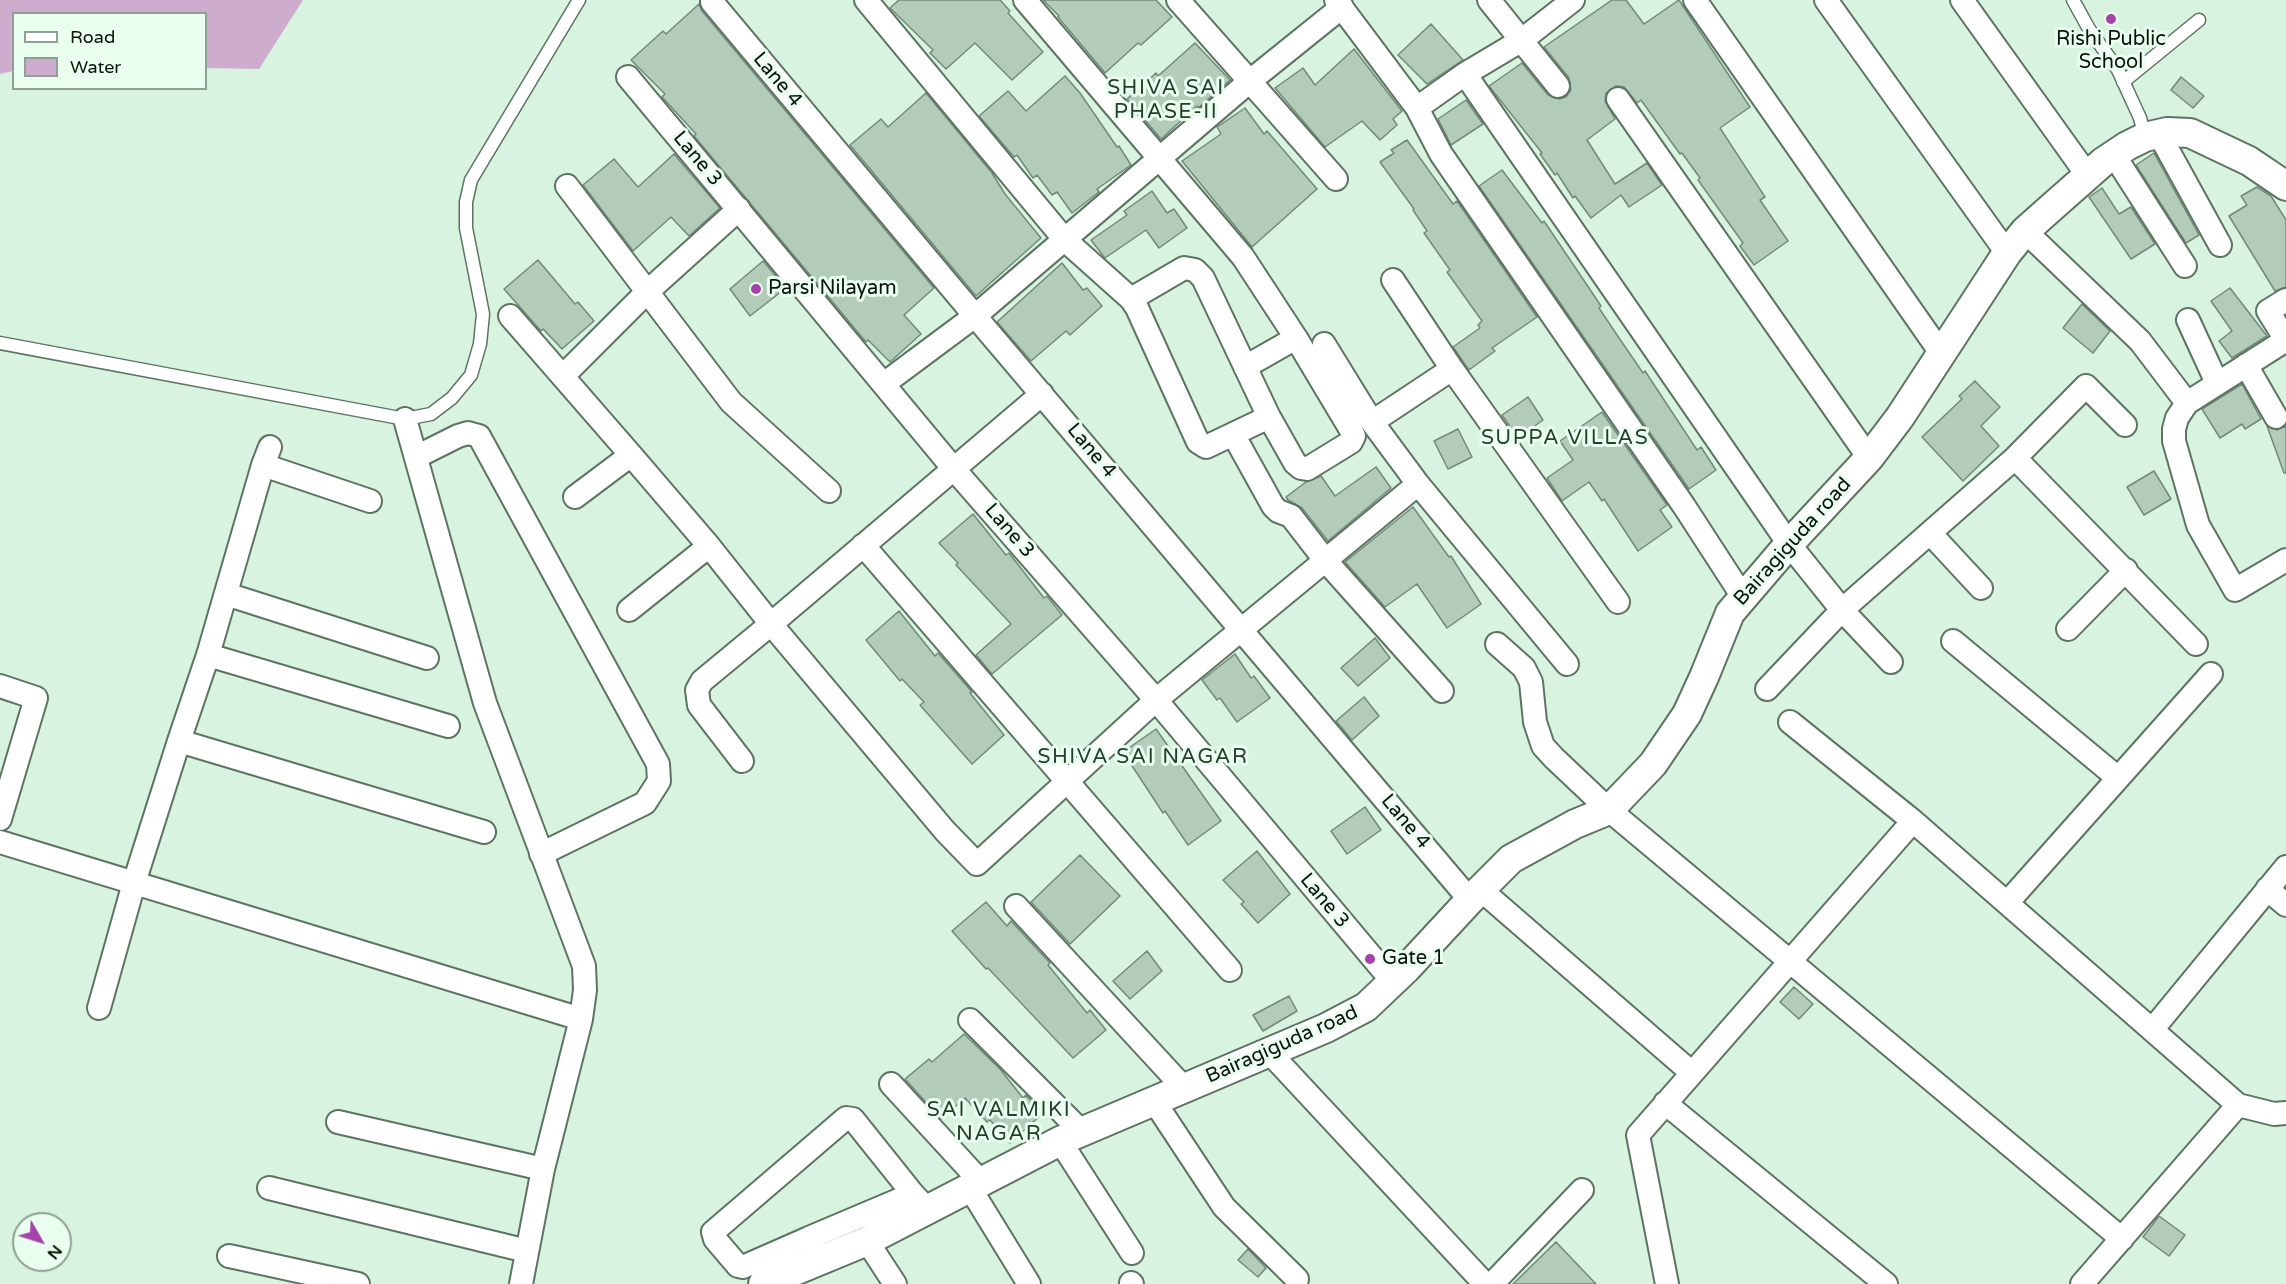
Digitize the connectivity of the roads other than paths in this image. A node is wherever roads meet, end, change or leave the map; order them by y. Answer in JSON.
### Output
{"nodes":[{"id":1,"x":579,"y":0,"type":"edge"},
{"id":2,"x":866,"y":0,"type":"edge"},
{"id":3,"x":1024,"y":0,"type":"edge"},
{"id":4,"x":1178,"y":0,"type":"edge"},
{"id":5,"x":1489,"y":0,"type":"edge"},
{"id":6,"x":1573,"y":0,"type":"edge"},
{"id":7,"x":1695,"y":0,"type":"edge"},
{"id":8,"x":1826,"y":0,"type":"edge"},
{"id":9,"x":1962,"y":0,"type":"edge"},
{"id":10,"x":2073,"y":0,"type":"edge"},
{"id":11,"x":712,"y":2,"type":"dead end"},
{"id":12,"x":1339,"y":3,"type":"edge"},
{"id":13,"x":2199,"y":20,"type":"dead end"},
{"id":14,"x":1522,"y":40,"type":"junction"},
{"id":15,"x":1465,"y":74,"type":"junction"},
{"id":16,"x":628,"y":77,"type":"dead end"},
{"id":17,"x":1250,"y":81,"type":"junction"},
{"id":18,"x":2123,"y":82,"type":"junction"},
{"id":19,"x":1558,"y":86,"type":"dead end"},
{"id":20,"x":1618,"y":99,"type":"dead end"},
{"id":21,"x":1417,"y":108,"type":"junction"},
{"id":22,"x":2152,"y":136,"type":"junction"},
{"id":23,"x":2114,"y":155,"type":"junction"},
{"id":24,"x":1159,"y":160,"type":"junction"},
{"id":25,"x":2088,"y":176,"type":"junction"},
{"id":26,"x":1336,"y":179,"type":"dead end"},
{"id":27,"x":567,"y":186,"type":"dead end"},
{"id":28,"x":2286,"y":186,"type":"edge"},
{"id":29,"x":739,"y":209,"type":"junction"},
{"id":30,"x":2025,"y":231,"type":"junction"},
{"id":31,"x":1065,"y":240,"type":"junction"},
{"id":32,"x":2220,"y":245,"type":"dead end"},
{"id":33,"x":2007,"y":253,"type":"junction"},
{"id":34,"x":2185,"y":266,"type":"dead end"},
{"id":35,"x":1393,"y":280,"type":"dead end"},
{"id":36,"x":646,"y":292,"type":"junction"},
{"id":37,"x":1131,"y":299,"type":"junction"},
{"id":38,"x":2286,"y":300,"type":"edge"},
{"id":39,"x":510,"y":316,"type":"dead end"},
{"id":40,"x":975,"y":316,"type":"junction"},
{"id":41,"x":2188,"y":320,"type":"dead end"},
{"id":42,"x":1296,"y":338,"type":"junction"},
{"id":43,"x":0,"y":343,"type":"edge"},
{"id":44,"x":1324,"y":344,"type":"dead end"},
{"id":45,"x":1941,"y":353,"type":"junction"},
{"id":46,"x":2246,"y":365,"type":"junction"},
{"id":47,"x":1245,"y":367,"type":"junction"},
{"id":48,"x":1452,"y":369,"type":"junction"},
{"id":49,"x":563,"y":375,"type":"junction"},
{"id":50,"x":2217,"y":382,"type":"junction"},
{"id":51,"x":885,"y":384,"type":"junction"},
{"id":52,"x":1042,"y":394,"type":"junction"},
{"id":53,"x":2187,"y":403,"type":"junction"},
{"id":54,"x":1269,"y":417,"type":"junction"},
{"id":55,"x":2276,"y":417,"type":"dead end"},
{"id":56,"x":405,"y":419,"type":"junction"},
{"id":57,"x":1372,"y":422,"type":"junction"},
{"id":58,"x":2125,"y":425,"type":"dead end"},
{"id":59,"x":1233,"y":434,"type":"junction"},
{"id":60,"x":631,"y":454,"type":"junction"},
{"id":61,"x":416,"y":457,"type":"junction"},
{"id":62,"x":1869,"y":458,"type":"junction"},
{"id":63,"x":2015,"y":458,"type":"junction"},
{"id":64,"x":953,"y":468,"type":"junction"},
{"id":65,"x":1418,"y":484,"type":"junction"},
{"id":66,"x":829,"y":491,"type":"dead end"},
{"id":67,"x":575,"y":497,"type":"dead end"},
{"id":68,"x":370,"y":501,"type":"dead end"},
{"id":69,"x":1930,"y":533,"type":"junction"},
{"id":70,"x":1789,"y":544,"type":"junction"},
{"id":71,"x":863,"y":545,"type":"junction"},
{"id":72,"x":709,"y":546,"type":"junction"},
{"id":73,"x":1325,"y":560,"type":"junction"},
{"id":74,"x":2286,"y":560,"type":"edge"},
{"id":75,"x":2126,"y":570,"type":"junction"},
{"id":76,"x":1981,"y":588,"type":"dead end"},
{"id":77,"x":226,"y":594,"type":"junction"},
{"id":78,"x":1743,"y":597,"type":"junction"},
{"id":79,"x":1618,"y":602,"type":"dead end"},
{"id":80,"x":629,"y":610,"type":"dead end"},
{"id":81,"x":1842,"y":610,"type":"junction"},
{"id":82,"x":771,"y":624,"type":"junction"},
{"id":83,"x":1242,"y":629,"type":"junction"},
{"id":84,"x":2067,"y":629,"type":"dead end"},
{"id":85,"x":1953,"y":641,"type":"dead end"},
{"id":86,"x":1497,"y":644,"type":"dead end"},
{"id":87,"x":2196,"y":644,"type":"dead end"},
{"id":88,"x":208,"y":656,"type":"junction"},
{"id":89,"x":427,"y":658,"type":"dead end"},
{"id":90,"x":1891,"y":662,"type":"dead end"},
{"id":91,"x":1567,"y":664,"type":"dead end"},
{"id":92,"x":2211,"y":674,"type":"dead end"},
{"id":93,"x":0,"y":686,"type":"edge"},
{"id":94,"x":1767,"y":689,"type":"dead end"},
{"id":95,"x":1442,"y":691,"type":"dead end"},
{"id":96,"x":1156,"y":700,"type":"junction"},
{"id":97,"x":1790,"y":722,"type":"dead end"},
{"id":98,"x":448,"y":726,"type":"dead end"},
{"id":99,"x":178,"y":741,"type":"junction"},
{"id":100,"x":742,"y":761,"type":"dead end"},
{"id":101,"x":2118,"y":778,"type":"junction"},
{"id":102,"x":1067,"y":781,"type":"junction"},
{"id":103,"x":1609,"y":810,"type":"junction"},
{"id":104,"x":0,"y":819,"type":"edge"},
{"id":105,"x":1913,"y":821,"type":"junction"},
{"id":106,"x":484,"y":832,"type":"dead end"},
{"id":107,"x":0,"y":842,"type":"edge"},
{"id":108,"x":541,"y":854,"type":"junction"},
{"id":109,"x":2286,"y":867,"type":"edge"},
{"id":110,"x":134,"y":883,"type":"junction"},
{"id":111,"x":2267,"y":889,"type":"junction"},
{"id":112,"x":1475,"y":894,"type":"junction"},
{"id":113,"x":2007,"y":903,"type":"junction"},
{"id":114,"x":2286,"y":905,"type":"edge"},
{"id":115,"x":1016,"y":906,"type":"dead end"},
{"id":116,"x":1790,"y":962,"type":"junction"},
{"id":117,"x":1230,"y":970,"type":"dead end"},
{"id":118,"x":1392,"y":982,"type":"junction"},
{"id":119,"x":99,"y":1008,"type":"dead end"},
{"id":120,"x":581,"y":1019,"type":"junction"},
{"id":121,"x":970,"y":1020,"type":"dead end"},
{"id":122,"x":2152,"y":1030,"type":"junction"},
{"id":123,"x":1269,"y":1052,"type":"junction"},
{"id":124,"x":1692,"y":1073,"type":"junction"},
{"id":125,"x":891,"y":1084,"type":"dead end"},
{"id":126,"x":1184,"y":1089,"type":"junction"},
{"id":127,"x":1154,"y":1101,"type":"junction"},
{"id":128,"x":1665,"y":1103,"type":"junction"},
{"id":129,"x":2238,"y":1105,"type":"junction"},
{"id":130,"x":2286,"y":1113,"type":"edge"},
{"id":131,"x":338,"y":1122,"type":"dead end"},
{"id":132,"x":1071,"y":1136,"type":"junction"},
{"id":133,"x":543,"y":1169,"type":"junction"},
{"id":134,"x":976,"y":1185,"type":"junction"},
{"id":135,"x":269,"y":1188,"type":"dead end"},
{"id":136,"x":1582,"y":1190,"type":"dead end"},
{"id":137,"x":920,"y":1201,"type":"junction"},
{"id":138,"x":2122,"y":1239,"type":"junction"},
{"id":139,"x":867,"y":1241,"type":"junction"},
{"id":140,"x":814,"y":1249,"type":"junction"},
{"id":141,"x":527,"y":1251,"type":"junction"},
{"id":142,"x":1132,"y":1253,"type":"dead end"},
{"id":143,"x":228,"y":1256,"type":"dead end"},
{"id":144,"x":1296,"y":1279,"type":"dead end"},
{"id":145,"x":358,"y":1284,"type":"edge"},
{"id":146,"x":521,"y":1284,"type":"edge"},
{"id":147,"x":763,"y":1284,"type":"edge"},
{"id":148,"x":894,"y":1284,"type":"edge"},
{"id":149,"x":1029,"y":1284,"type":"edge"},
{"id":150,"x":1485,"y":1284,"type":"edge"},
{"id":151,"x":1492,"y":1284,"type":"edge"},
{"id":152,"x":1667,"y":1284,"type":"edge"},
{"id":153,"x":1886,"y":1284,"type":"edge"},
{"id":154,"x":2082,"y":1284,"type":"edge"}],
"edges":[{"from":1,"to":56,"type":"lane"},
{"from":2,"to":31,"type":"street"},
{"from":3,"to":24,"type":"street"},
{"from":4,"to":17,"type":"street"},
{"from":5,"to":14,"type":"street"},
{"from":6,"to":14,"type":"street"},
{"from":7,"to":45,"type":"street"},
{"from":8,"to":33,"type":"street"},
{"from":9,"to":25,"type":"street"},
{"from":10,"to":18,"type":"lane"},
{"from":11,"to":40,"type":"street","name":"Lane 4"},
{"from":12,"to":17,"type":"street"},
{"from":12,"to":21,"type":"street"},
{"from":13,"to":18,"type":"lane"},
{"from":14,"to":15,"type":"street"},
{"from":14,"to":19,"type":"street"},
{"from":15,"to":21,"type":"street"},
{"from":15,"to":70,"type":"street"},
{"from":16,"to":29,"type":"street","name":"Lane 3"},
{"from":17,"to":24,"type":"street"},
{"from":17,"to":26,"type":"street"},
{"from":18,"to":22,"type":"lane"},
{"from":20,"to":62,"type":"street"},
{"from":21,"to":78,"type":"street"},
{"from":22,"to":23,"type":"street","name":"Bairagiguda road"},
{"from":22,"to":28,"type":"street","name":"Bairagiguda road"},
{"from":22,"to":32,"type":"street"},
{"from":23,"to":25,"type":"street","name":"Bairagiguda road"},
{"from":23,"to":34,"type":"street"},
{"from":24,"to":31,"type":"street"},
{"from":24,"to":42,"type":"street"},
{"from":25,"to":30,"type":"street","name":"Bairagiguda road"},
{"from":27,"to":36,"type":"street"},
{"from":29,"to":36,"type":"street"},
{"from":29,"to":51,"type":"street","name":"Lane 3"},
{"from":30,"to":33,"type":"street","name":"Bairagiguda road"},
{"from":30,"to":53,"type":"street"},
{"from":31,"to":37,"type":"street"},
{"from":31,"to":40,"type":"street"},
{"from":33,"to":45,"type":"street","name":"Bairagiguda road"},
{"from":35,"to":48,"type":"street"},
{"from":36,"to":49,"type":"street"},
{"from":36,"to":66,"type":"street"},
{"from":37,"to":47,"type":"street"},
{"from":37,"to":59,"type":"street"},
{"from":38,"to":46,"type":"street"},
{"from":39,"to":49,"type":"street"},
{"from":40,"to":51,"type":"street"},
{"from":40,"to":52,"type":"street","name":"Lane 4"},
{"from":41,"to":50,"type":"street"},
{"from":42,"to":47,"type":"street"},
{"from":42,"to":54,"type":"street"},
{"from":43,"to":56,"type":"lane"},
{"from":44,"to":57,"type":"street"},
{"from":45,"to":62,"type":"street","name":"Bairagiguda road"},
{"from":46,"to":50,"type":"street"},
{"from":46,"to":55,"type":"street"},
{"from":47,"to":54,"type":"street"},
{"from":48,"to":57,"type":"street"},
{"from":48,"to":79,"type":"street"},
{"from":49,"to":60,"type":"street"},
{"from":50,"to":53,"type":"street"},
{"from":51,"to":64,"type":"street","name":"Lane 3"},
{"from":52,"to":64,"type":"street"},
{"from":52,"to":83,"type":"street","name":"Lane 4"},
{"from":53,"to":74,"type":"street"},
{"from":54,"to":59,"type":"street"},
{"from":56,"to":61,"type":"street"},
{"from":57,"to":65,"type":"street"},
{"from":58,"to":63,"type":"street"},
{"from":59,"to":73,"type":"street"},
{"from":60,"to":67,"type":"street"},
{"from":60,"to":72,"type":"street"},
{"from":61,"to":108,"type":"street"},
{"from":61,"to":108,"type":"street"},
{"from":62,"to":70,"type":"street","name":"Bairagiguda road"},
{"from":63,"to":69,"type":"street"},
{"from":63,"to":75,"type":"street"},
{"from":64,"to":71,"type":"street"},
{"from":64,"to":96,"type":"street","name":"Lane 3"},
{"from":65,"to":73,"type":"street"},
{"from":65,"to":91,"type":"street"},
{"from":68,"to":77,"type":"street"},
{"from":69,"to":76,"type":"street"},
{"from":69,"to":81,"type":"street"},
{"from":70,"to":78,"type":"street","name":"Bairagiguda road"},
{"from":70,"to":81,"type":"street"},
{"from":71,"to":82,"type":"street"},
{"from":71,"to":102,"type":"street"},
{"from":72,"to":80,"type":"street"},
{"from":72,"to":82,"type":"street"},
{"from":73,"to":83,"type":"street"},
{"from":73,"to":95,"type":"street"},
{"from":75,"to":84,"type":"street"},
{"from":75,"to":87,"type":"street"},
{"from":77,"to":88,"type":"street"},
{"from":77,"to":89,"type":"street"},
{"from":78,"to":103,"type":"street","name":"Bairagiguda road"},
{"from":81,"to":90,"type":"street"},
{"from":81,"to":94,"type":"street"},
{"from":82,"to":100,"type":"street"},
{"from":82,"to":102,"type":"street"},
{"from":83,"to":96,"type":"street"},
{"from":83,"to":112,"type":"street","name":"Lane 4"},
{"from":85,"to":101,"type":"street"},
{"from":86,"to":103,"type":"street"},
{"from":88,"to":98,"type":"street"},
{"from":88,"to":99,"type":"street"},
{"from":92,"to":101,"type":"street"},
{"from":93,"to":104,"type":"street"},
{"from":96,"to":102,"type":"street"},
{"from":96,"to":118,"type":"street","name":"Lane 3"},
{"from":97,"to":105,"type":"street"},
{"from":99,"to":106,"type":"street"},
{"from":99,"to":110,"type":"street"},
{"from":101,"to":113,"type":"street"},
{"from":102,"to":117,"type":"street"},
{"from":103,"to":112,"type":"street","name":"Bairagiguda road"},
{"from":103,"to":116,"type":"street"},
{"from":105,"to":113,"type":"street"},
{"from":105,"to":116,"type":"street"},
{"from":107,"to":110,"type":"street"},
{"from":108,"to":120,"type":"street"},
{"from":109,"to":111,"type":"street"},
{"from":110,"to":119,"type":"street"},
{"from":110,"to":120,"type":"street"},
{"from":111,"to":114,"type":"street"},
{"from":111,"to":122,"type":"street"},
{"from":112,"to":118,"type":"street","name":"Bairagiguda road"},
{"from":112,"to":124,"type":"street","name":"Lane 4"},
{"from":113,"to":122,"type":"street"},
{"from":115,"to":126,"type":"street"},
{"from":116,"to":124,"type":"street"},
{"from":116,"to":138,"type":"street"},
{"from":118,"to":123,"type":"street","name":"Bairagiguda road"},
{"from":120,"to":133,"type":"street"},
{"from":121,"to":132,"type":"street"},
{"from":122,"to":129,"type":"street"},
{"from":123,"to":126,"type":"street","name":"Bairagiguda road"},
{"from":123,"to":150,"type":"street"},
{"from":124,"to":128,"type":"street"},
{"from":125,"to":134,"type":"street"},
{"from":126,"to":127,"type":"street","name":"Bairagiguda road"},
{"from":127,"to":132,"type":"street","name":"Bairagiguda road"},
{"from":127,"to":144,"type":"street"},
{"from":128,"to":152,"type":"street"},
{"from":128,"to":153,"type":"street"},
{"from":129,"to":130,"type":"street"},
{"from":129,"to":138,"type":"street"},
{"from":131,"to":133,"type":"street"},
{"from":132,"to":134,"type":"street","name":"Bairagiguda road"},
{"from":132,"to":142,"type":"street"},
{"from":133,"to":141,"type":"street"},
{"from":134,"to":137,"type":"street","name":"Bairagiguda road"},
{"from":134,"to":149,"type":"street"},
{"from":135,"to":141,"type":"street"},
{"from":136,"to":151,"type":"street"},
{"from":137,"to":139,"type":"street","name":"Bairagiguda road"},
{"from":137,"to":140,"type":"street"},
{"from":137,"to":140,"type":"street"},
{"from":138,"to":154,"type":"street"},
{"from":139,"to":140,"type":"street","name":"Bairagiguda road"},
{"from":139,"to":148,"type":"street"},
{"from":140,"to":147,"type":"street","name":"Bairagiguda road"},
{"from":141,"to":146,"type":"street"},
{"from":143,"to":145,"type":"street"}]}
